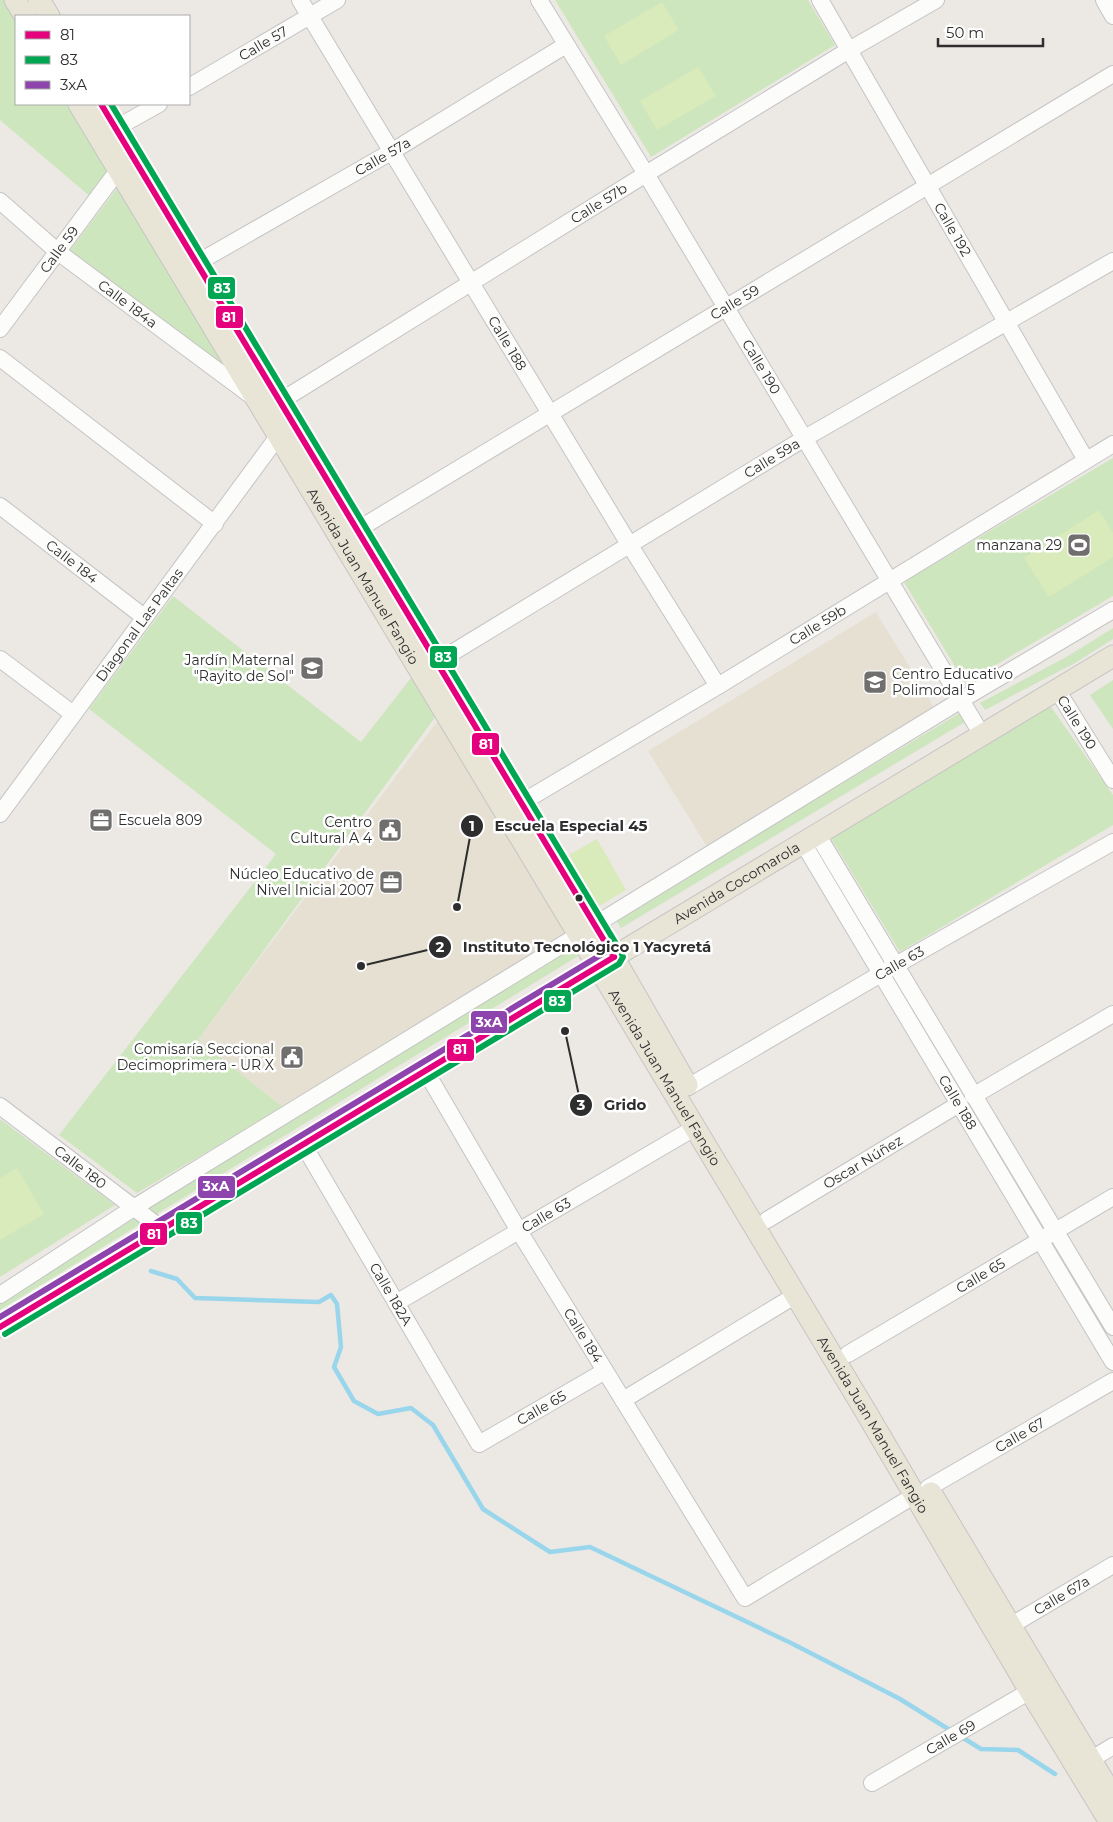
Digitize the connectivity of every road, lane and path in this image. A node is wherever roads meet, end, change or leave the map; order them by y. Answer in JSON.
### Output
{"nodes":[{"id":1,"x":15,"y":0,"type":"edge"},
{"id":2,"x":39,"y":0,"type":"edge"},
{"id":3,"x":300,"y":0,"type":"edge"},
{"id":4,"x":337,"y":0,"type":"edge"},
{"id":5,"x":539,"y":0,"type":"edge"},
{"id":6,"x":820,"y":0,"type":"edge"},
{"id":7,"x":936,"y":0,"type":"edge"},
{"id":8,"x":1104,"y":0,"type":"edge"},
{"id":9,"x":24,"y":15,"type":"edge"},
{"id":10,"x":48,"y":15,"type":"edge"},
{"id":11,"x":1113,"y":16,"type":"edge"},
{"id":12,"x":310,"y":17,"type":"junction"},
{"id":13,"x":566,"y":45,"type":"junction"},
{"id":14,"x":849,"y":50,"type":"junction"},
{"id":15,"x":1113,"y":74,"type":"edge"},
{"id":16,"x":190,"y":85,"type":"edge"},
{"id":17,"x":80,"y":105,"type":"edge"},
{"id":18,"x":102,"y":105,"type":"edge"},
{"id":19,"x":157,"y":105,"type":"edge"},
{"id":20,"x":116,"y":128,"type":"junction"},
{"id":21,"x":391,"y":152,"type":"junction"},
{"id":22,"x":118,"y":169,"type":"junction"},
{"id":23,"x":646,"y":174,"type":"junction"},
{"id":24,"x":928,"y":186,"type":"junction"},
{"id":25,"x":0,"y":201,"type":"edge"},
{"id":26,"x":58,"y":252,"type":"junction"},
{"id":27,"x":1113,"y":261,"type":"edge"},
{"id":28,"x":197,"y":263,"type":"junction"},
{"id":29,"x":472,"y":283,"type":"junction"},
{"id":30,"x":726,"y":307,"type":"junction"},
{"id":31,"x":1007,"y":321,"type":"junction"},
{"id":32,"x":0,"y":329,"type":"edge"},
{"id":33,"x":0,"y":358,"type":"edge"},
{"id":34,"x":267,"y":404,"type":"junction"},
{"id":35,"x":551,"y":414,"type":"junction"},
{"id":36,"x":287,"y":430,"type":"junction"},
{"id":37,"x":805,"y":438,"type":"junction"},
{"id":38,"x":1113,"y":444,"type":"edge"},
{"id":39,"x":1086,"y":460,"type":"junction"},
{"id":40,"x":0,"y":506,"type":"edge"},
{"id":41,"x":215,"y":524,"type":"junction"},
{"id":42,"x":357,"y":530,"type":"junction"},
{"id":43,"x":629,"y":544,"type":"junction"},
{"id":44,"x":889,"y":580,"type":"junction"},
{"id":45,"x":1113,"y":610,"type":"edge"},
{"id":46,"x":144,"y":617,"type":"junction"},
{"id":47,"x":1113,"y":656,"type":"edge"},
{"id":48,"x":0,"y":658,"type":"edge"},
{"id":49,"x":437,"y":662,"type":"junction"},
{"id":50,"x":718,"y":686,"type":"junction"},
{"id":51,"x":1057,"y":690,"type":"junction"},
{"id":52,"x":962,"y":700,"type":"junction"},
{"id":53,"x":73,"y":714,"type":"junction"},
{"id":54,"x":982,"y":735,"type":"junction"},
{"id":55,"x":1113,"y":780,"type":"edge"},
{"id":56,"x":521,"y":803,"type":"junction"},
{"id":57,"x":1,"y":811,"type":"edge"},
{"id":58,"x":810,"y":839,"type":"junction"},
{"id":59,"x":1113,"y":842,"type":"edge"},
{"id":60,"x":587,"y":930,"type":"junction"},
{"id":61,"x":606,"y":961,"type":"junction"},
{"id":62,"x":896,"y":965,"type":"junction"},
{"id":63,"x":881,"y":974,"type":"junction"},
{"id":64,"x":1113,"y":1014,"type":"edge"},
{"id":65,"x":425,"y":1070,"type":"junction"},
{"id":66,"x":688,"y":1087,"type":"junction"},
{"id":67,"x":973,"y":1096,"type":"junction"},
{"id":68,"x":959,"y":1104,"type":"junction"},
{"id":69,"x":0,"y":1106,"type":"edge"},
{"id":70,"x":696,"y":1127,"type":"junction"},
{"id":71,"x":303,"y":1144,"type":"junction"},
{"id":72,"x":1113,"y":1197,"type":"edge"},
{"id":73,"x":135,"y":1207,"type":"junction"},
{"id":74,"x":767,"y":1220,"type":"junction"},
{"id":75,"x":162,"y":1229,"type":"junction"},
{"id":76,"x":520,"y":1230,"type":"junction"},
{"id":77,"x":1055,"y":1231,"type":"junction"},
{"id":78,"x":1040,"y":1240,"type":"junction"},
{"id":79,"x":0,"y":1295,"type":"edge"},
{"id":80,"x":796,"y":1295,"type":"junction"},
{"id":81,"x":396,"y":1303,"type":"junction"},
{"id":82,"x":0,"y":1327,"type":"edge"},
{"id":83,"x":1113,"y":1327,"type":"edge"},
{"id":84,"x":848,"y":1354,"type":"junction"},
{"id":85,"x":1113,"y":1362,"type":"edge"},
{"id":86,"x":605,"y":1371,"type":"junction"},
{"id":87,"x":1113,"y":1381,"type":"edge"},
{"id":88,"x":623,"y":1400,"type":"junction"},
{"id":89,"x":479,"y":1444,"type":"joint"},
{"id":90,"x":922,"y":1492,"type":"junction"},
{"id":91,"x":1113,"y":1565,"type":"edge"},
{"id":92,"x":745,"y":1598,"type":"joint"},
{"id":93,"x":1010,"y":1626,"type":"junction"},
{"id":94,"x":1030,"y":1691,"type":"junction"},
{"id":95,"x":1113,"y":1746,"type":"edge"},
{"id":96,"x":1084,"y":1764,"type":"junction"},
{"id":97,"x":872,"y":1783,"type":"dead end"},
{"id":98,"x":1113,"y":1797,"type":"edge"},
{"id":99,"x":1110,"y":1822,"type":"edge"}],
"edges":[{"from":1,"to":9,"type":"main road"},
{"from":2,"to":10,"type":"main road"},
{"from":3,"to":12,"type":"street","name":"Calle 188"},
{"from":4,"to":12,"type":"street","name":"Calle 57"},
{"from":5,"to":13,"type":"street","name":"Calle 190"},
{"from":6,"to":14,"type":"street","name":"Calle 192"},
{"from":7,"to":14,"type":"street","name":"Calle 57b"},
{"from":8,"to":11,"type":"street"},
{"from":12,"to":16,"type":"street","name":"Calle 57"},
{"from":12,"to":21,"type":"street","name":"Calle 188"},
{"from":13,"to":21,"type":"street","name":"Calle 57a"},
{"from":13,"to":23,"type":"street","name":"Calle 190"},
{"from":14,"to":23,"type":"street","name":"Calle 57b"},
{"from":14,"to":24,"type":"street","name":"Calle 192"},
{"from":15,"to":24,"type":"street","name":"Calle 59"},
{"from":17,"to":22,"type":"main road","name":"Avenida Juan Manuel Fangio"},
{"from":18,"to":20,"type":"main road","name":"Avenida Juan Manuel Fangio"},
{"from":19,"to":20,"type":"street"},
{"from":20,"to":28,"type":"main road","name":"Avenida Juan Manuel Fangio"},
{"from":21,"to":28,"type":"street","name":"Calle 57a"},
{"from":21,"to":29,"type":"street","name":"Calle 188"},
{"from":22,"to":26,"type":"street","name":"Calle 59"},
{"from":22,"to":34,"type":"main road","name":"Avenida Juan Manuel Fangio"},
{"from":23,"to":29,"type":"street","name":"Calle 57b"},
{"from":23,"to":30,"type":"street","name":"Calle 190"},
{"from":24,"to":30,"type":"street","name":"Calle 59"},
{"from":24,"to":31,"type":"street","name":"Calle 192"},
{"from":25,"to":26,"type":"street","name":"Calle 184a"},
{"from":26,"to":32,"type":"street","name":"Calle 59"},
{"from":26,"to":34,"type":"street","name":"Calle 184a"},
{"from":27,"to":31,"type":"street","name":"Calle 59a"},
{"from":28,"to":34,"type":"main road","name":"Avenida Juan Manuel Fangio"},
{"from":29,"to":34,"type":"street","name":"Calle 57b"},
{"from":29,"to":35,"type":"street","name":"Calle 188"},
{"from":30,"to":35,"type":"street","name":"Calle 59"},
{"from":30,"to":37,"type":"street","name":"Calle 190"},
{"from":31,"to":37,"type":"street","name":"Calle 59a"},
{"from":31,"to":39,"type":"street","name":"Calle 192"},
{"from":33,"to":41,"type":"street"},
{"from":34,"to":36,"type":"main road","name":"Avenida Juan Manuel Fangio"},
{"from":35,"to":42,"type":"street","name":"Calle 59"},
{"from":35,"to":43,"type":"street","name":"Calle 188"},
{"from":36,"to":41,"type":"street","name":"Diagonal Las Paltas"},
{"from":36,"to":42,"type":"main road","name":"Avenida Juan Manuel Fangio"},
{"from":36,"to":60,"type":"main road","name":"Avenida Juan Manuel Fangio"},
{"from":37,"to":43,"type":"street","name":"Calle 59a"},
{"from":37,"to":44,"type":"street","name":"Calle 190"},
{"from":38,"to":39,"type":"street","name":"Calle 59b"},
{"from":39,"to":44,"type":"street","name":"Calle 59b"},
{"from":40,"to":46,"type":"street","name":"Calle 184"},
{"from":41,"to":46,"type":"street","name":"Diagonal Las Paltas"},
{"from":42,"to":49,"type":"main road","name":"Avenida Juan Manuel Fangio"},
{"from":43,"to":49,"type":"street","name":"Calle 59a"},
{"from":43,"to":50,"type":"street","name":"Calle 188"},
{"from":44,"to":50,"type":"street","name":"Calle 59b"},
{"from":44,"to":52,"type":"street","name":"Calle 190"},
{"from":45,"to":52,"type":"street"},
{"from":46,"to":53,"type":"street","name":"Diagonal Las Paltas"},
{"from":47,"to":51,"type":"main road","name":"Avenida Cocomarola"},
{"from":48,"to":53,"type":"street"},
{"from":49,"to":56,"type":"main road","name":"Avenida Juan Manuel Fangio"},
{"from":50,"to":56,"type":"street","name":"Calle 59b"},
{"from":51,"to":54,"type":"main road","name":"Avenida Cocomarola"},
{"from":51,"to":55,"type":"street","name":"Calle 190"},
{"from":52,"to":54,"type":"street","name":"Calle 190"},
{"from":52,"to":60,"type":"street"},
{"from":53,"to":57,"type":"street","name":"Diagonal Las Paltas"},
{"from":54,"to":58,"type":"main road","name":"Avenida Cocomarola"},
{"from":56,"to":60,"type":"main road","name":"Avenida Juan Manuel Fangio"},
{"from":58,"to":61,"type":"main road","name":"Avenida Cocomarola"},
{"from":58,"to":62,"type":"street","name":"Calle 188"},
{"from":58,"to":63,"type":"street","name":"Calle 188"},
{"from":59,"to":62,"type":"street","name":"Calle 63"},
{"from":60,"to":61,"type":"main road","name":"Avenida Juan Manuel Fangio"},
{"from":60,"to":73,"type":"street"},
{"from":61,"to":65,"type":"main road","name":"Avenida Cocomarola"},
{"from":61,"to":66,"type":"main road","name":"Avenida Juan Manuel Fangio"},
{"from":61,"to":70,"type":"main road","name":"Avenida Juan Manuel Fangio"},
{"from":62,"to":63,"type":"street","name":"Calle 63"},
{"from":62,"to":67,"type":"street","name":"Calle 188"},
{"from":63,"to":66,"type":"street","name":"Calle 63"},
{"from":63,"to":68,"type":"street","name":"Calle 188"},
{"from":64,"to":67,"type":"street"},
{"from":65,"to":71,"type":"main road","name":"Avenida Cocomarola"},
{"from":65,"to":76,"type":"street","name":"Calle 184"},
{"from":66,"to":74,"type":"main road","name":"Avenida Juan Manuel Fangio"},
{"from":67,"to":77,"type":"street","name":"Calle 188"},
{"from":68,"to":74,"type":"street","name":"Oscar Núñez"},
{"from":68,"to":78,"type":"street","name":"Calle 188"},
{"from":69,"to":73,"type":"street","name":"Calle 180"},
{"from":70,"to":76,"type":"street","name":"Calle 63"},
{"from":70,"to":80,"type":"main road","name":"Avenida Juan Manuel Fangio"},
{"from":71,"to":75,"type":"main road","name":"Avenida Cocomarola"},
{"from":71,"to":81,"type":"street","name":"Calle 182A"},
{"from":72,"to":77,"type":"street","name":"Calle 65"},
{"from":73,"to":75,"type":"street","name":"Calle 180"},
{"from":73,"to":79,"type":"street"},
{"from":74,"to":84,"type":"main road","name":"Avenida Juan Manuel Fangio"},
{"from":75,"to":82,"type":"main road","name":"Avenida Cocomarola"},
{"from":76,"to":81,"type":"street","name":"Calle 63"},
{"from":76,"to":86,"type":"street","name":"Calle 184"},
{"from":77,"to":78,"type":"street","name":"Calle 65"},
{"from":77,"to":83,"type":"street","name":"Calle 188"},
{"from":78,"to":84,"type":"street","name":"Calle 65"},
{"from":78,"to":85,"type":"street","name":"Calle 188"},
{"from":80,"to":88,"type":"street"},
{"from":80,"to":90,"type":"main road","name":"Avenida Juan Manuel Fangio"},
{"from":81,"to":89,"type":"street","name":"Calle 182A"},
{"from":84,"to":90,"type":"main road","name":"Avenida Juan Manuel Fangio"},
{"from":86,"to":88,"type":"street","name":"Calle 184"},
{"from":86,"to":89,"type":"street","name":"Calle 65"},
{"from":87,"to":90,"type":"street","name":"Calle 67"},
{"from":88,"to":92,"type":"street","name":"Calle 184"},
{"from":90,"to":92,"type":"street","name":"Calle 67"},
{"from":90,"to":93,"type":"main road","name":"Avenida Juan Manuel Fangio"},
{"from":90,"to":94,"type":"main road","name":"Avenida Juan Manuel Fangio"},
{"from":91,"to":93,"type":"street","name":"Calle 67a"},
{"from":93,"to":96,"type":"main road","name":"Avenida Juan Manuel Fangio"},
{"from":94,"to":96,"type":"main road","name":"Avenida Juan Manuel Fangio"},
{"from":94,"to":97,"type":"street","name":"Calle 69"},
{"from":95,"to":96,"type":"street"},
{"from":96,"to":98,"type":"main road","name":"Avenida Juan Manuel Fangio"},
{"from":96,"to":99,"type":"main road","name":"Avenida Juan Manuel Fangio"}]}
